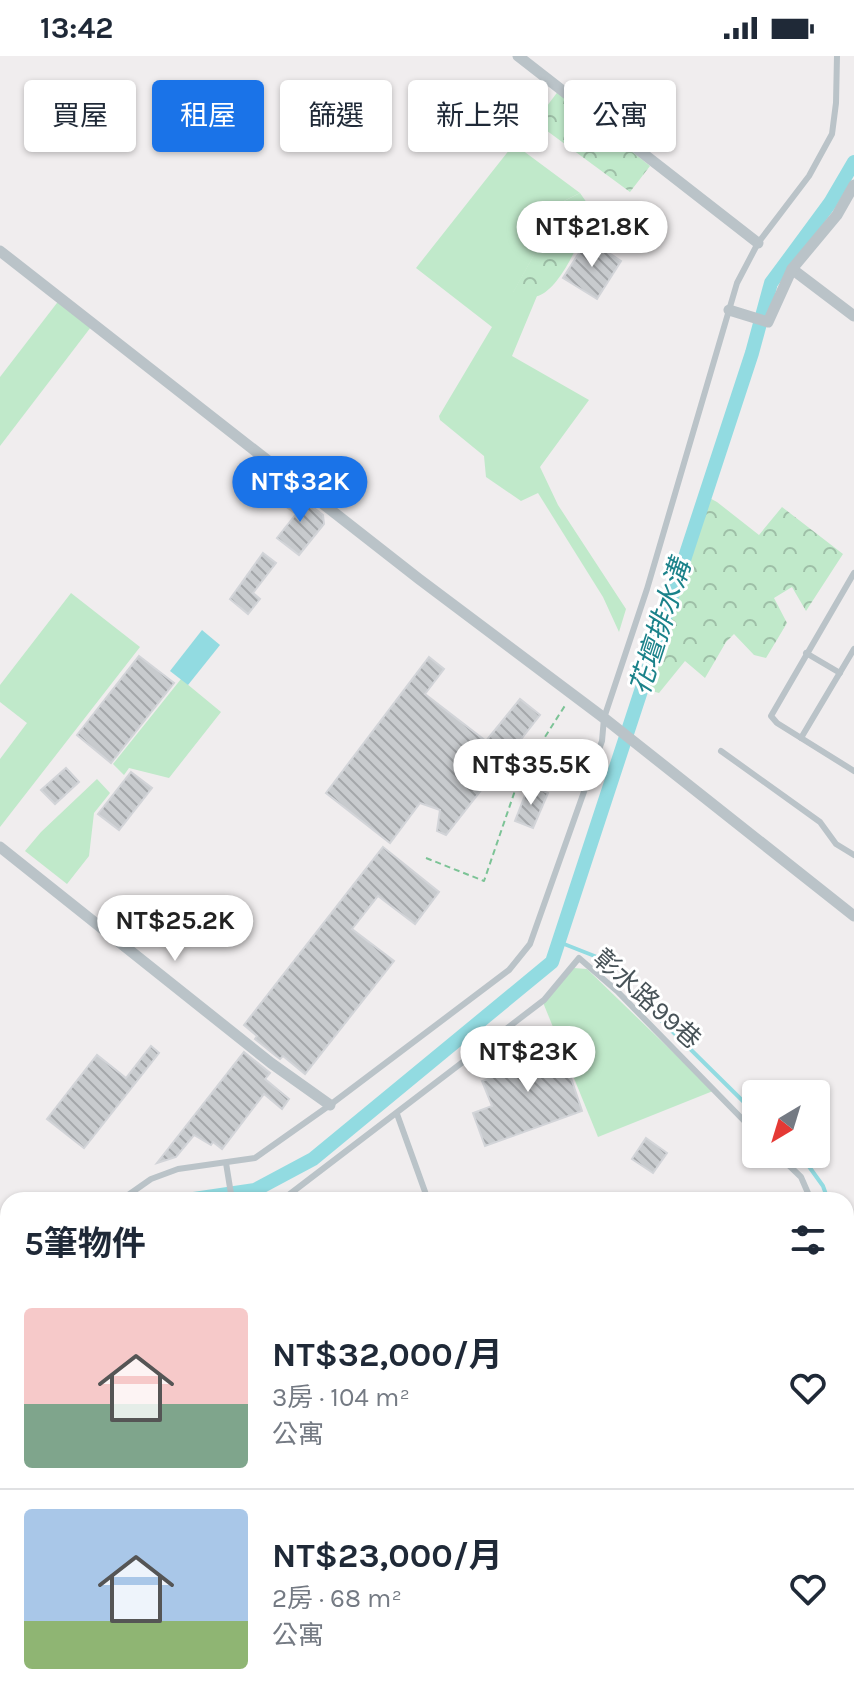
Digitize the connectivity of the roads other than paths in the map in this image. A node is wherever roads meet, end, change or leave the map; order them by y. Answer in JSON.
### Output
{"nodes":[{"id":1,"x":518,"y":56,"type":"edge"},
{"id":2,"x":837,"y":56,"type":"edge"},
{"id":3,"x":854,"y":185,"type":"edge"},
{"id":4,"x":758,"y":243,"type":"junction"},
{"id":5,"x":0,"y":251,"type":"edge"},
{"id":6,"x":792,"y":269,"type":"junction"},
{"id":7,"x":729,"y":310,"type":"junction"},
{"id":8,"x":854,"y":316,"type":"edge"},
{"id":9,"x":853,"y":577,"type":"edge"},
{"id":10,"x":854,"y":649,"type":"edge"},
{"id":11,"x":806,"y":653,"type":"junction"},
{"id":12,"x":840,"y":673,"type":"junction"},
{"id":13,"x":604,"y":718,"type":"junction"},
{"id":14,"x":801,"y":738,"type":"junction"},
{"id":15,"x":721,"y":751,"type":"dead end"},
{"id":16,"x":854,"y":771,"type":"edge"},
{"id":17,"x":0,"y":847,"type":"edge"},
{"id":18,"x":854,"y":855,"type":"edge"},
{"id":19,"x":854,"y":916,"type":"edge"},
{"id":20,"x":330,"y":1105,"type":"junction"},
{"id":21,"x":397,"y":1114,"type":"junction"},
{"id":22,"x":742,"y":1119,"type":"edge"},
{"id":23,"x":226,"y":1163,"type":"junction"},
{"id":24,"x":792,"y":1168,"type":"edge"},
{"id":25,"x":132,"y":1192,"type":"edge"},
{"id":26,"x":231,"y":1192,"type":"edge"},
{"id":27,"x":296,"y":1192,"type":"edge"},
{"id":28,"x":425,"y":1192,"type":"edge"},
{"id":29,"x":808,"y":1192,"type":"edge"}],
"edges":[{"from":1,"to":4,"type":"street"},
{"from":2,"to":4,"type":"lane"},
{"from":3,"to":6,"type":"street"},
{"from":4,"to":7,"type":"lane"},
{"from":5,"to":13,"type":"street"},
{"from":6,"to":7,"type":"street"},
{"from":6,"to":8,"type":"street"},
{"from":7,"to":13,"type":"lane"},
{"from":9,"to":11,"type":"lane"},
{"from":10,"to":12,"type":"lane"},
{"from":11,"to":12,"type":"lane"},
{"from":11,"to":14,"type":"lane"},
{"from":12,"to":14,"type":"lane"},
{"from":13,"to":19,"type":"street"},
{"from":13,"to":20,"type":"lane"},
{"from":14,"to":16,"type":"lane"},
{"from":15,"to":18,"type":"lane"},
{"from":17,"to":20,"type":"street"},
{"from":20,"to":23,"type":"lane"},
{"from":21,"to":22,"type":"lane","name":"彰水路99巷"},
{"from":21,"to":27,"type":"lane","name":"彰水路99巷"},
{"from":21,"to":28,"type":"lane"},
{"from":23,"to":25,"type":"lane"},
{"from":23,"to":26,"type":"lane"},
{"from":24,"to":29,"type":"lane"}]}
